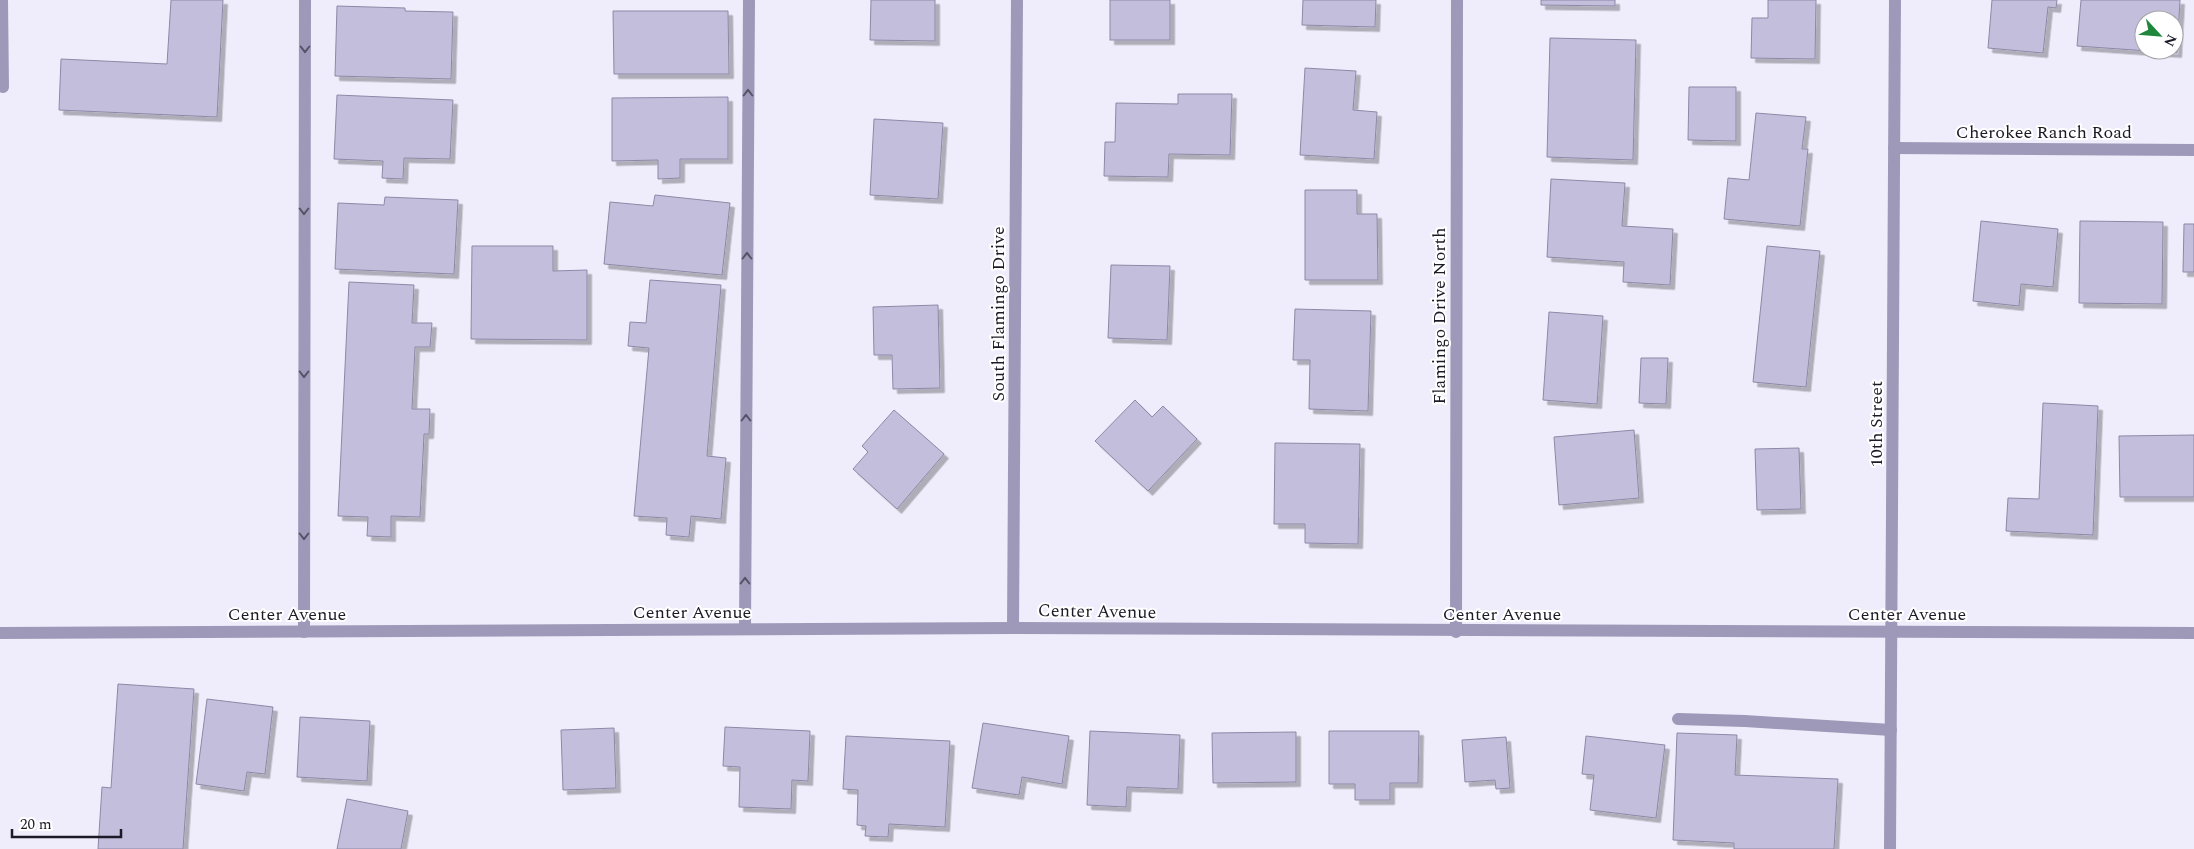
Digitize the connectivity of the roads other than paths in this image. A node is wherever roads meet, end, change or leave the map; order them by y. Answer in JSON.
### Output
{"nodes":[{"id":1,"x":2,"y":0,"type":"edge"},
{"id":2,"x":305,"y":0,"type":"edge"},
{"id":3,"x":749,"y":0,"type":"edge"},
{"id":4,"x":1017,"y":0,"type":"edge"},
{"id":5,"x":1457,"y":0,"type":"edge"},
{"id":6,"x":1895,"y":0,"type":"edge"},
{"id":7,"x":3,"y":87,"type":"dead end"},
{"id":8,"x":1894,"y":148,"type":"junction"},
{"id":9,"x":2194,"y":150,"type":"edge"},
{"id":10,"x":1013,"y":628,"type":"junction"},
{"id":11,"x":745,"y":629,"type":"junction"},
{"id":12,"x":1892,"y":631,"type":"junction"},
{"id":13,"x":304,"y":632,"type":"junction"},
{"id":14,"x":1456,"y":632,"type":"junction"},
{"id":15,"x":0,"y":633,"type":"edge"},
{"id":16,"x":2194,"y":633,"type":"edge"},
{"id":17,"x":1678,"y":719,"type":"dead end"},
{"id":18,"x":1891,"y":730,"type":"junction"},
{"id":19,"x":1890,"y":849,"type":"edge"}],
"edges":[{"from":1,"to":7,"type":"street"},
{"from":2,"to":13,"type":"street","one_way":true},
{"from":11,"to":3,"type":"street","one_way":true},
{"from":4,"to":10,"type":"street","name":"South Flamingo Drive"},
{"from":5,"to":14,"type":"street","name":"Flamingo Drive North"},
{"from":6,"to":8,"type":"street","name":"10th Street"},
{"from":8,"to":9,"type":"street","name":"Cherokee Ranch Road"},
{"from":8,"to":12,"type":"street","name":"10th Street"},
{"from":10,"to":11,"type":"street","name":"Center Avenue"},
{"from":10,"to":14,"type":"street","name":"Center Avenue"},
{"from":11,"to":13,"type":"street","name":"Center Avenue"},
{"from":12,"to":14,"type":"street","name":"Center Avenue"},
{"from":12,"to":16,"type":"street","name":"Center Avenue"},
{"from":12,"to":18,"type":"street","name":"10th Street"},
{"from":13,"to":15,"type":"street","name":"Center Avenue"},
{"from":17,"to":18,"type":"street"},
{"from":18,"to":19,"type":"street","name":"10th Street"}]}
